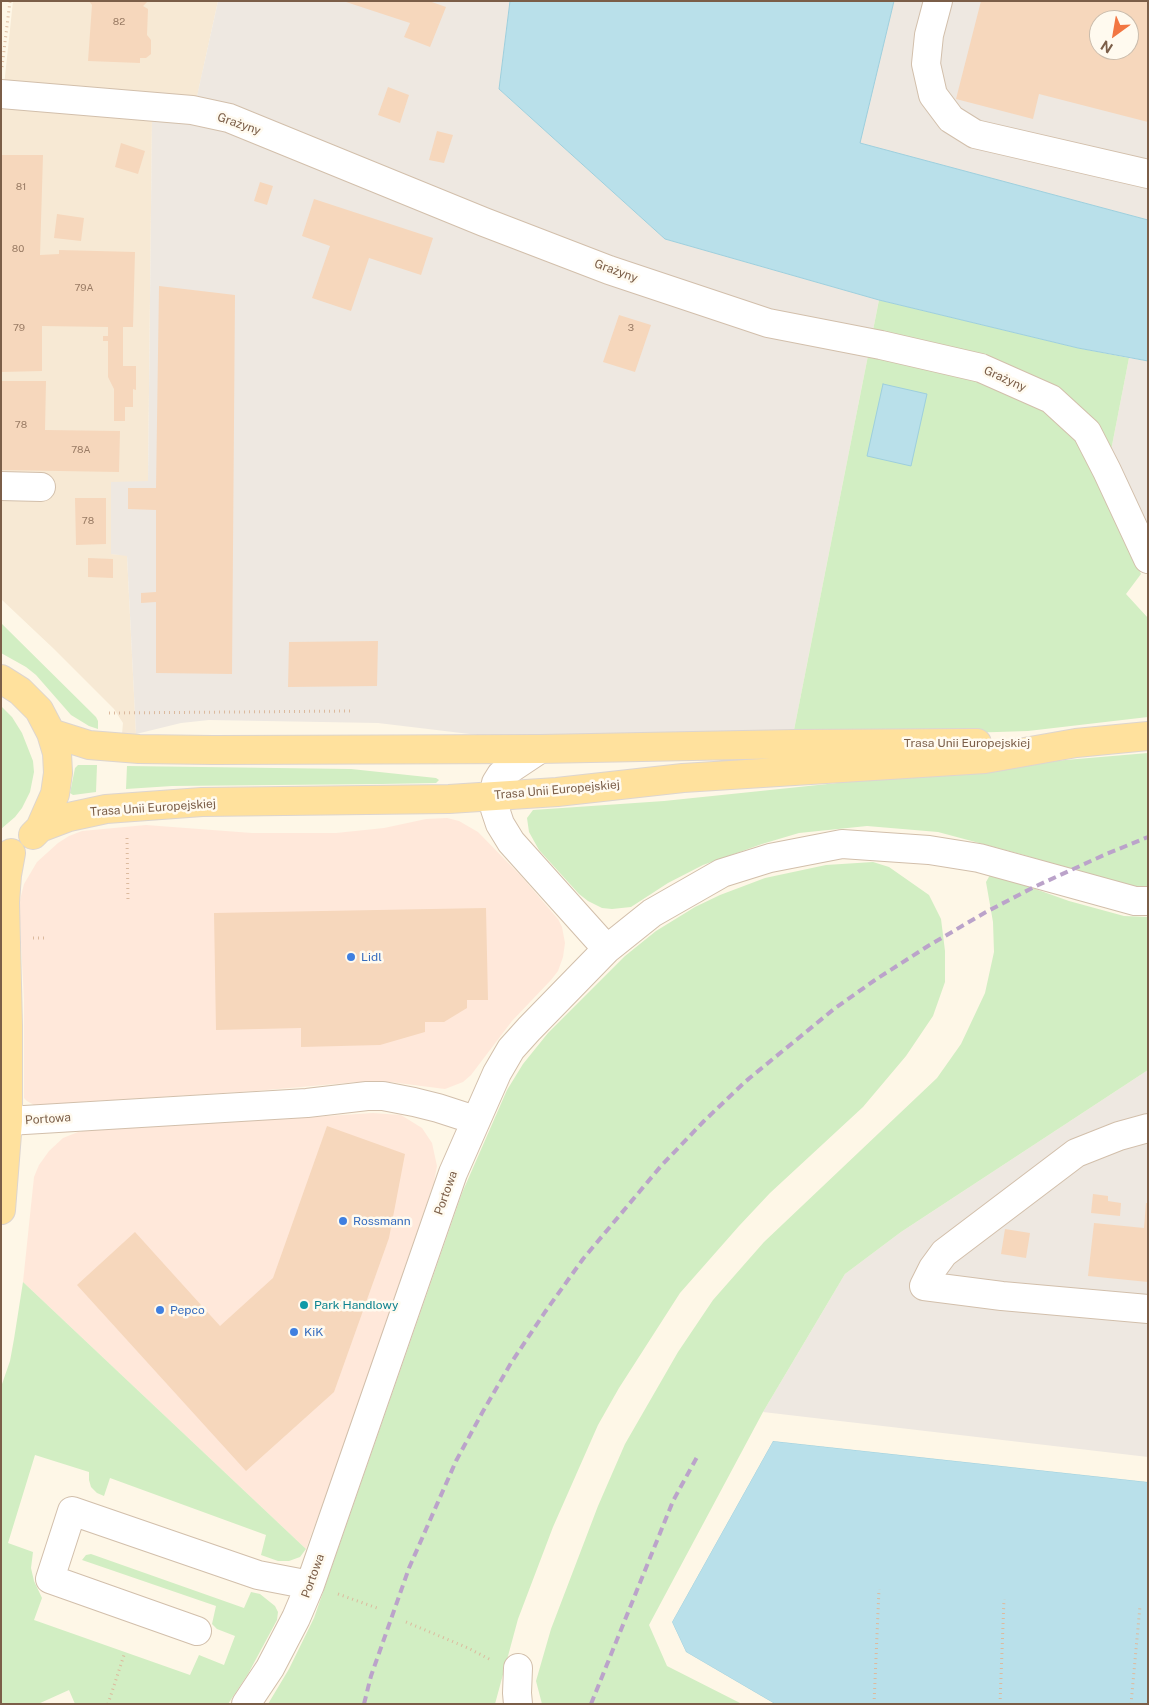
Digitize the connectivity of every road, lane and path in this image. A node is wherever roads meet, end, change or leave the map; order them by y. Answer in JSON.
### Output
{"nodes":[{"id":1,"x":10,"y":1,"type":"edge"},
{"id":2,"x":938,"y":1,"type":"edge"},
{"id":3,"x":1,"y":72,"type":"edge"},
{"id":4,"x":1,"y":94,"type":"edge"},
{"id":5,"x":1148,"y":174,"type":"edge"},
{"id":6,"x":1,"y":486,"type":"edge"},
{"id":7,"x":41,"y":487,"type":"dead end"},
{"id":8,"x":1148,"y":559,"type":"edge"},
{"id":9,"x":1,"y":679,"type":"edge"},
{"id":10,"x":354,"y":711,"type":"dead end"},
{"id":11,"x":109,"y":713,"type":"dead end"},
{"id":12,"x":51,"y":733,"type":"junction"},
{"id":13,"x":1148,"y":736,"type":"edge"},
{"id":14,"x":1076,"y":743,"type":"junction"},
{"id":15,"x":540,"y":748,"type":"junction"},
{"id":16,"x":494,"y":796,"type":"junction"},
{"id":17,"x":40,"y":828,"type":"junction"},
{"id":18,"x":127,"y":838,"type":"dead end"},
{"id":19,"x":6,"y":855,"type":"edge"},
{"id":20,"x":1148,"y":901,"type":"edge"},
{"id":21,"x":128,"y":903,"type":"dead end"},
{"id":22,"x":606,"y":950,"type":"junction"},
{"id":23,"x":475,"y":1120,"type":"junction"},
{"id":24,"x":8,"y":1121,"type":"junction"},
{"id":25,"x":1148,"y":1128,"type":"edge"},
{"id":26,"x":1,"y":1210,"type":"edge"},
{"id":27,"x":1148,"y":1309,"type":"edge"},
{"id":28,"x":321,"y":1588,"type":"junction"},
{"id":29,"x":879,"y":1588,"type":"dead end"},
{"id":30,"x":1004,"y":1598,"type":"dead end"},
{"id":31,"x":1140,"y":1606,"type":"dead end"},
{"id":32,"x":377,"y":1608,"type":"dead end"},
{"id":33,"x":406,"y":1622,"type":"dead end"},
{"id":34,"x":197,"y":1631,"type":"dead end"},
{"id":35,"x":125,"y":1652,"type":"dead end"},
{"id":36,"x":518,"y":1668,"type":"joint"},
{"id":37,"x":108,"y":1704,"type":"edge"},
{"id":38,"x":246,"y":1704,"type":"edge"},
{"id":39,"x":518,"y":1704,"type":"edge"},
{"id":40,"x":874,"y":1704,"type":"edge"},
{"id":41,"x":1000,"y":1704,"type":"edge"},
{"id":42,"x":1131,"y":1704,"type":"edge"}],
"edges":[{"from":1,"to":3,"type":"path"},
{"from":2,"to":5,"type":"street"},
{"from":4,"to":8,"type":"street","name":"Grażyny"},
{"from":6,"to":7,"type":"street"},
{"from":9,"to":12,"type":"main road"},
{"from":10,"to":11,"type":"path"},
{"from":12,"to":15,"type":"main road","name":"Trasa Unii Europejskiej"},
{"from":12,"to":17,"type":"main road"},
{"from":13,"to":14,"type":"main road","name":"Trasa Unii Europejskiej"},
{"from":14,"to":15,"type":"main road","name":"Trasa Unii Europejskiej"},
{"from":14,"to":16,"type":"main road","name":"Trasa Unii Europejskiej"},
{"from":15,"to":16,"type":"street"},
{"from":16,"to":17,"type":"main road","name":"Trasa Unii Europejskiej"},
{"from":16,"to":22,"type":"street"},
{"from":17,"to":19,"type":"main road"},
{"from":18,"to":21,"type":"path"},
{"from":19,"to":24,"type":"main road"},
{"from":20,"to":22,"type":"street"},
{"from":22,"to":23,"type":"street"},
{"from":23,"to":24,"type":"street","name":"Portowa"},
{"from":23,"to":28,"type":"street","name":"Portowa"},
{"from":24,"to":26,"type":"main road"},
{"from":25,"to":27,"type":"street"},
{"from":28,"to":32,"type":"path"},
{"from":28,"to":34,"type":"street"},
{"from":28,"to":38,"type":"street","name":"Portowa"},
{"from":29,"to":40,"type":"path"},
{"from":30,"to":41,"type":"path"},
{"from":31,"to":42,"type":"path"},
{"from":33,"to":36,"type":"path"},
{"from":35,"to":37,"type":"path"},
{"from":36,"to":39,"type":"street"}]}
